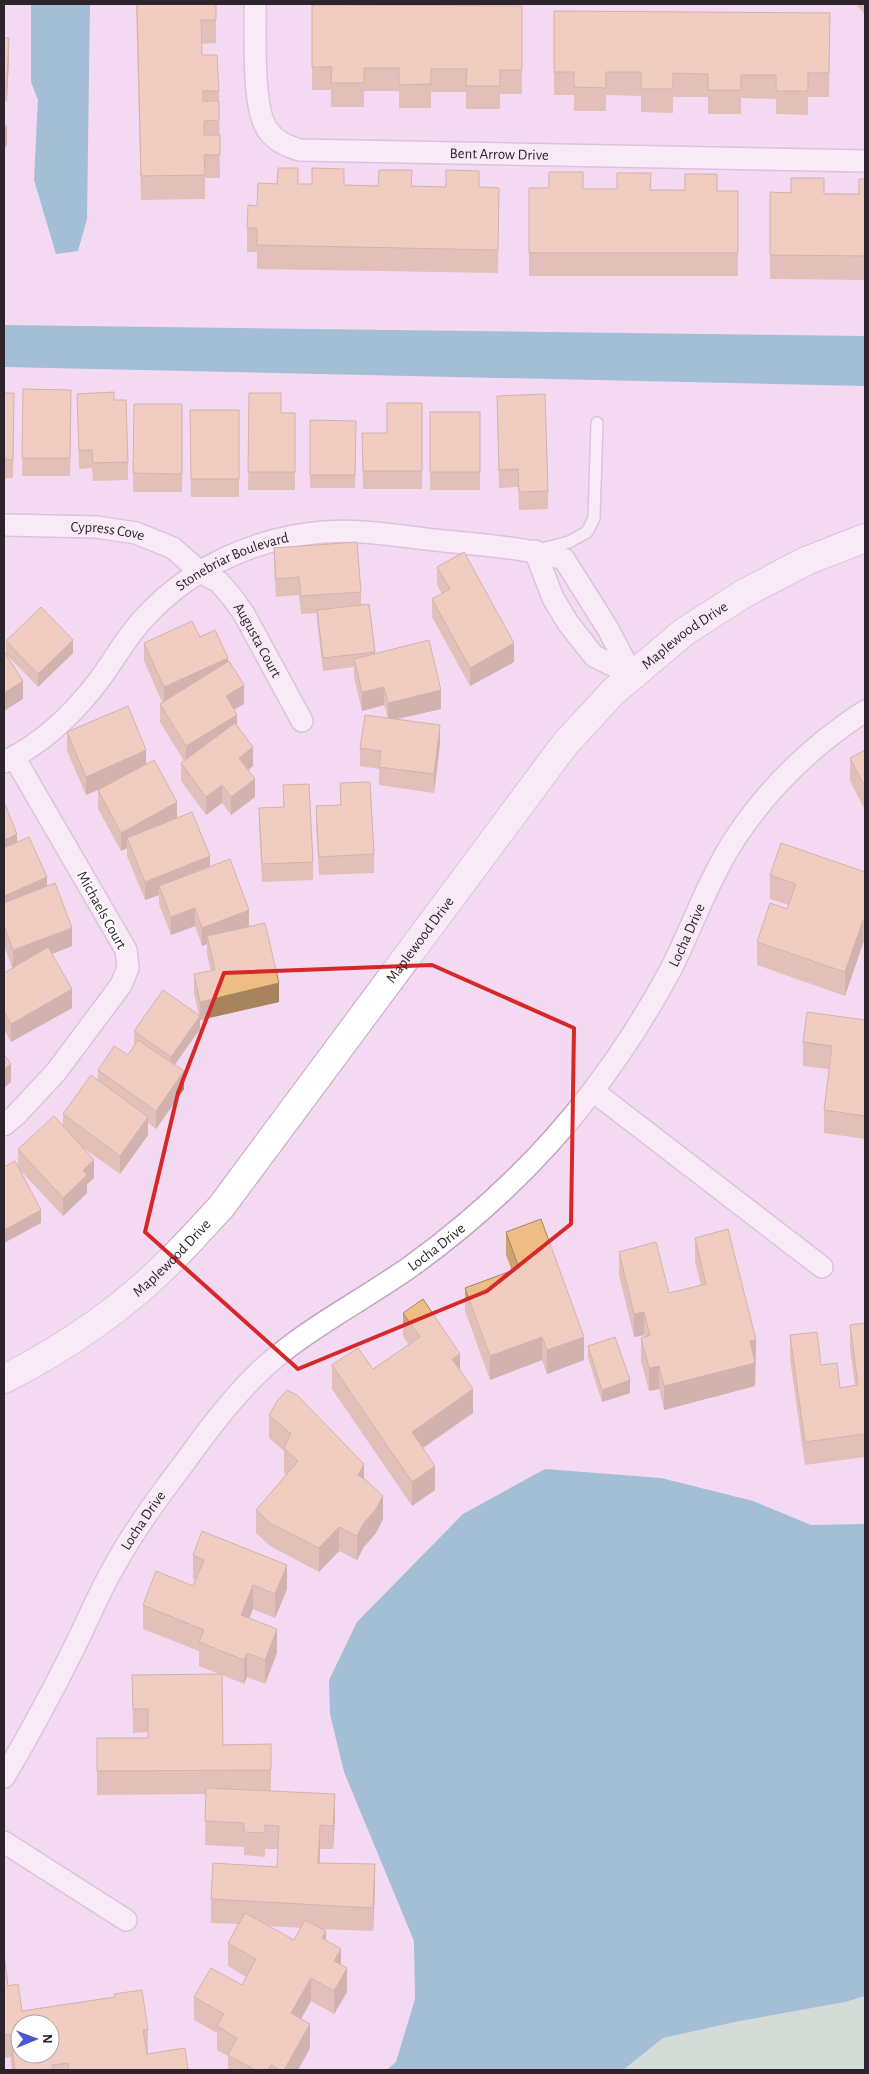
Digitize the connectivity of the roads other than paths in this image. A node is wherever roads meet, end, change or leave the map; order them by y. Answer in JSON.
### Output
{"nodes":[{"id":1,"x":255,"y":4,"type":"edge"},
{"id":2,"x":865,"y":161,"type":"edge"},
{"id":3,"x":597,"y":422,"type":"dead end"},
{"id":4,"x":4,"y":525,"type":"edge"},
{"id":5,"x":865,"y":538,"type":"edge"},
{"id":6,"x":535,"y":551,"type":"junction"},
{"id":7,"x":200,"y":572,"type":"junction"},
{"id":8,"x":632,"y":675,"type":"junction"},
{"id":9,"x":865,"y":711,"type":"edge"},
{"id":10,"x":302,"y":721,"type":"dead end"},
{"id":11,"x":9,"y":760,"type":"edge"},
{"id":12,"x":592,"y":1091,"type":"junction"},
{"id":13,"x":4,"y":1125,"type":"edge"},
{"id":14,"x":822,"y":1267,"type":"dead end"},
{"id":15,"x":4,"y":1379,"type":"edge"},
{"id":16,"x":4,"y":1777,"type":"edge"},
{"id":17,"x":4,"y":1842,"type":"edge"},
{"id":18,"x":126,"y":1920,"type":"dead end"}],
"edges":[{"from":1,"to":2,"type":"street","name":"Bent Arrow Drive"},
{"from":3,"to":6,"type":"lane"},
{"from":4,"to":7,"type":"street","name":"Cypress Cove"},
{"from":5,"to":8,"type":"street","name":"Maplewood Drive"},
{"from":6,"to":7,"type":"street","name":"Stonebriar Boulevard"},
{"from":6,"to":8,"type":"street"},
{"from":6,"to":8,"type":"street","name":"Stonebriar Boulevard"},
{"from":7,"to":10,"type":"street","name":"Augusta Court"},
{"from":7,"to":11,"type":"street","name":"Stonebriar Boulevard"},
{"from":8,"to":15,"type":"street","name":"Maplewood Drive"},
{"from":9,"to":12,"type":"street","name":"Locha Drive"},
{"from":11,"to":13,"type":"street","name":"Michaels Court"},
{"from":12,"to":14,"type":"street"},
{"from":12,"to":16,"type":"street","name":"Locha Drive"},
{"from":17,"to":18,"type":"street"}]}
